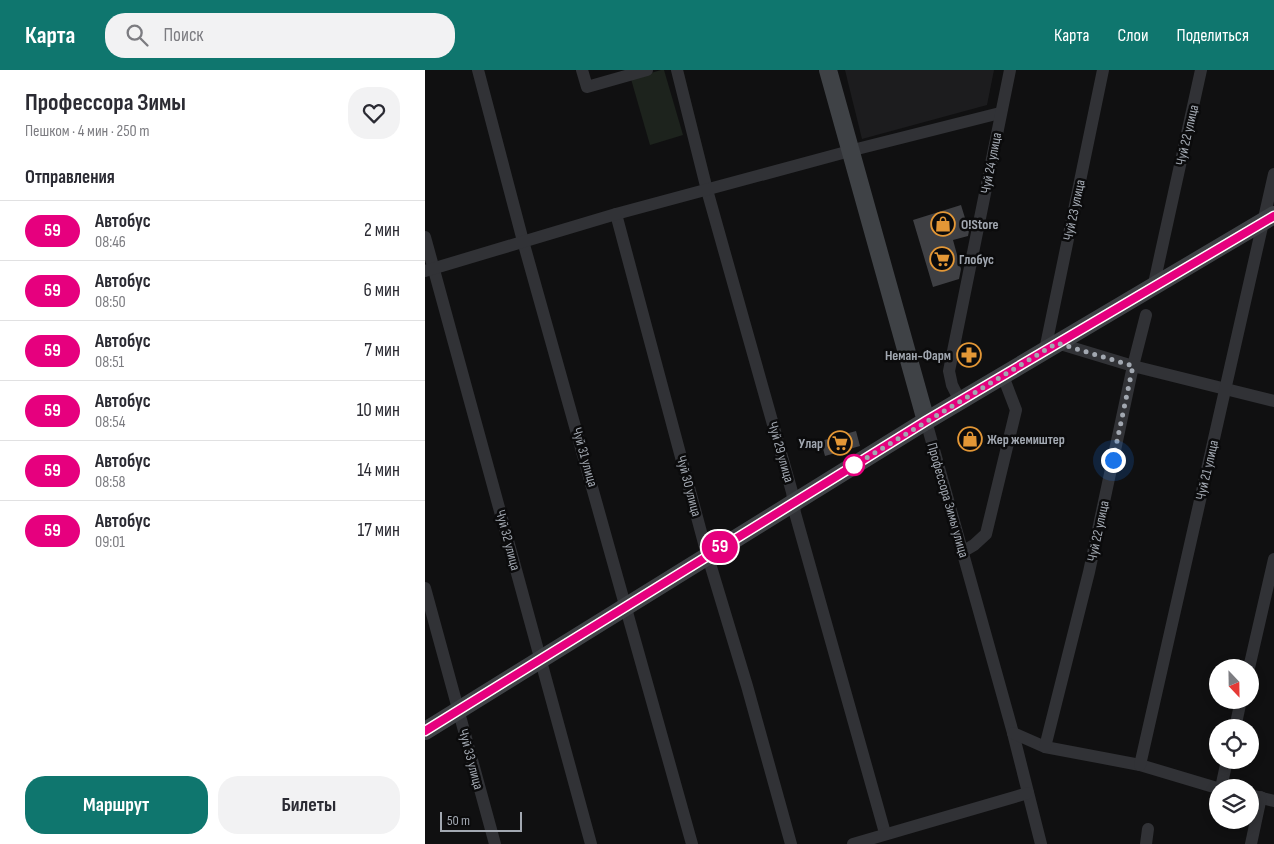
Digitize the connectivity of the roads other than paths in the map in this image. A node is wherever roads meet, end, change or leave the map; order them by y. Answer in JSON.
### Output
{"nodes":[{"id":1,"x":478,"y":70,"type":"edge"},
{"id":2,"x":582,"y":70,"type":"edge"},
{"id":3,"x":647,"y":70,"type":"edge"},
{"id":4,"x":677,"y":70,"type":"edge"},
{"id":5,"x":828,"y":70,"type":"edge"},
{"id":6,"x":1010,"y":70,"type":"edge"},
{"id":7,"x":1103,"y":70,"type":"edge"},
{"id":8,"x":1201,"y":70,"type":"edge"},
{"id":9,"x":1000,"y":113,"type":"junction"},
{"id":10,"x":850,"y":151,"type":"junction"},
{"id":11,"x":1274,"y":174,"type":"edge"},
{"id":12,"x":707,"y":190,"type":"junction"},
{"id":13,"x":616,"y":214,"type":"junction"},
{"id":14,"x":1269,"y":219,"type":"edge"},
{"id":15,"x":425,"y":237,"type":"edge"},
{"id":16,"x":523,"y":241,"type":"junction"},
{"id":17,"x":429,"y":270,"type":"edge"},
{"id":18,"x":1153,"y":288,"type":"junction"},
{"id":19,"x":1146,"y":315,"type":"dead end"},
{"id":20,"x":1051,"y":347,"type":"junction"},
{"id":21,"x":1133,"y":366,"type":"junction"},
{"id":22,"x":1003,"y":376,"type":"junction"},
{"id":23,"x":1225,"y":389,"type":"junction"},
{"id":24,"x":960,"y":401,"type":"junction"},
{"id":25,"x":1274,"y":401,"type":"edge"},
{"id":26,"x":926,"y":421,"type":"junction"},
{"id":27,"x":794,"y":502,"type":"junction"},
{"id":28,"x":962,"y":552,"type":"junction"},
{"id":29,"x":707,"y":555,"type":"junction"},
{"id":30,"x":1274,"y":559,"type":"edge"},
{"id":31,"x":425,"y":588,"type":"edge"},
{"id":32,"x":627,"y":607,"type":"junction"},
{"id":33,"x":540,"y":659,"type":"junction"},
{"id":34,"x":1251,"y":659,"type":"edge"},
{"id":35,"x":458,"y":710,"type":"junction"},
{"id":36,"x":425,"y":731,"type":"edge"},
{"id":37,"x":1013,"y":733,"type":"junction"},
{"id":38,"x":1045,"y":747,"type":"junction"},
{"id":39,"x":1140,"y":765,"type":"junction"},
{"id":40,"x":1209,"y":785,"type":"edge"},
{"id":41,"x":1028,"y":793,"type":"junction"},
{"id":42,"x":1259,"y":797,"type":"edge"},
{"id":43,"x":1274,"y":801,"type":"edge"},
{"id":44,"x":1148,"y":829,"type":"dead end"},
{"id":45,"x":1253,"y":829,"type":"edge"},
{"id":46,"x":885,"y":833,"type":"junction"},
{"id":47,"x":495,"y":844,"type":"edge"},
{"id":48,"x":591,"y":844,"type":"edge"},
{"id":49,"x":692,"y":844,"type":"edge"},
{"id":50,"x":791,"y":844,"type":"edge"},
{"id":51,"x":853,"y":844,"type":"edge"},
{"id":52,"x":1041,"y":844,"type":"edge"},
{"id":53,"x":1146,"y":844,"type":"edge"},
{"id":54,"x":1251,"y":844,"type":"edge"}],
"edges":[{"from":1,"to":16,"type":"street","name":"Чуй 31 улица"},
{"from":2,"to":3,"type":"street"},
{"from":4,"to":12,"type":"street","name":"Чуй 29 улица"},
{"from":5,"to":10,"type":"street","name":"Профессора Зимы улица"},
{"from":6,"to":9,"type":"street","name":"Чуй 24 улица"},
{"from":7,"to":20,"type":"street","name":"Чуй 23 улица"},
{"from":8,"to":18,"type":"street","name":"Чуй 22 улица"},
{"from":9,"to":10,"type":"street"},
{"from":9,"to":24,"type":"street","name":"Чуй 24 улица"},
{"from":10,"to":12,"type":"street"},
{"from":10,"to":26,"type":"street","name":"Профессора Зимы улица"},
{"from":11,"to":14,"type":"street","name":"Чуй 21 улица"},
{"from":12,"to":13,"type":"street"},
{"from":12,"to":27,"type":"street","name":"Чуй 29 улица"},
{"from":13,"to":16,"type":"street"},
{"from":13,"to":29,"type":"street","name":"Чуй 30 улица"},
{"from":14,"to":18,"type":"street"},
{"from":14,"to":23,"type":"street","name":"Чуй 21 улица"},
{"from":15,"to":17,"type":"street","name":"Чуй 32 улица"},
{"from":16,"to":17,"type":"street"},
{"from":16,"to":32,"type":"street","name":"Чуй 31 улица"},
{"from":17,"to":33,"type":"street","name":"Чуй 32 улица"},
{"from":18,"to":20,"type":"street"},
{"from":19,"to":21,"type":"street","name":"Чуй 22 улица"},
{"from":20,"to":21,"type":"street"},
{"from":20,"to":22,"type":"street"},
{"from":21,"to":23,"type":"street"},
{"from":21,"to":38,"type":"street","name":"Чуй 22 улица"},
{"from":22,"to":24,"type":"street"},
{"from":22,"to":28,"type":"street"},
{"from":23,"to":25,"type":"street"},
{"from":23,"to":39,"type":"street","name":"Чуй 21 улица"},
{"from":24,"to":26,"type":"street"},
{"from":26,"to":27,"type":"street"},
{"from":26,"to":28,"type":"street","name":"Профессора Зимы улица"},
{"from":27,"to":29,"type":"street"},
{"from":27,"to":46,"type":"street","name":"Чуй 29 улица"},
{"from":28,"to":37,"type":"street","name":"Профессора Зимы улица"},
{"from":29,"to":32,"type":"street"},
{"from":29,"to":50,"type":"street","name":"Чуй 30 улица"},
{"from":30,"to":34,"type":"street"},
{"from":31,"to":35,"type":"street","name":"Чуй 33 улица"},
{"from":32,"to":33,"type":"street"},
{"from":32,"to":49,"type":"street","name":"Чуй 31 улица"},
{"from":33,"to":35,"type":"street"},
{"from":33,"to":48,"type":"street","name":"Чуй 32 улица"},
{"from":35,"to":36,"type":"street"},
{"from":35,"to":47,"type":"street","name":"Чуй 33 улица"},
{"from":37,"to":38,"type":"street"},
{"from":37,"to":41,"type":"street","name":"Профессора Зимы улица"},
{"from":38,"to":39,"type":"street"},
{"from":39,"to":40,"type":"street"},
{"from":41,"to":46,"type":"street"},
{"from":41,"to":52,"type":"street","name":"Профессора Зимы улица"},
{"from":42,"to":43,"type":"street"},
{"from":44,"to":53,"type":"street"},
{"from":45,"to":54,"type":"street"},
{"from":46,"to":51,"type":"street"}]}
